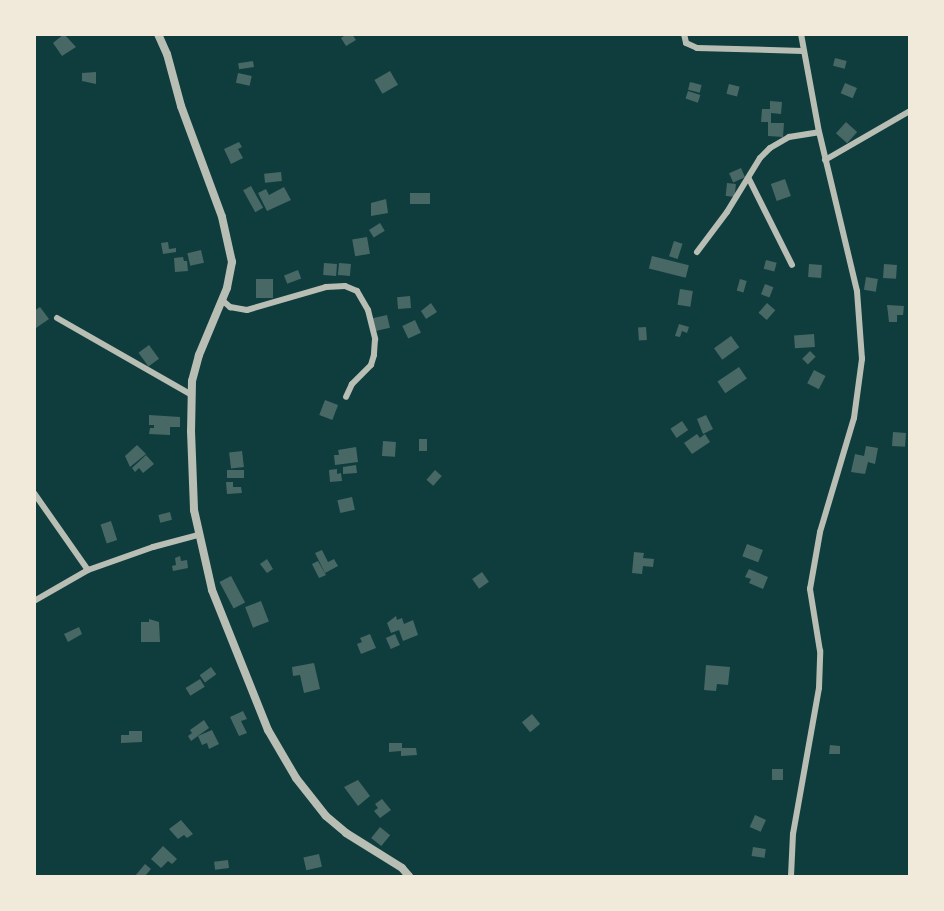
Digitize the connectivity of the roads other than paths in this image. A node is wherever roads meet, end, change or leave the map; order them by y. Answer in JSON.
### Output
{"nodes":[{"id":1,"x":158,"y":34,"type":"edge"},
{"id":2,"x":684,"y":34,"type":"edge"},
{"id":3,"x":801,"y":34,"type":"edge"},
{"id":4,"x":803,"y":51,"type":"junction"},
{"id":5,"x":909,"y":111,"type":"edge"},
{"id":6,"x":819,"y":132,"type":"junction"},
{"id":7,"x":825,"y":160,"type":"junction"},
{"id":8,"x":749,"y":178,"type":"junction"},
{"id":9,"x":697,"y":252,"type":"dead end"},
{"id":10,"x":792,"y":265,"type":"dead end"},
{"id":11,"x":222,"y":300,"type":"junction"},
{"id":12,"x":57,"y":318,"type":"dead end"},
{"id":13,"x":192,"y":395,"type":"junction"},
{"id":14,"x":346,"y":397,"type":"dead end"},
{"id":15,"x":34,"y":493,"type":"edge"},
{"id":16,"x":198,"y":535,"type":"junction"},
{"id":17,"x":88,"y":570,"type":"junction"},
{"id":18,"x":34,"y":601,"type":"edge"},
{"id":19,"x":409,"y":876,"type":"edge"},
{"id":20,"x":791,"y":876,"type":"edge"}],
"edges":[{"from":1,"to":11,"type":"street"},
{"from":2,"to":4,"type":"street"},
{"from":3,"to":4,"type":"street"},
{"from":4,"to":6,"type":"street"},
{"from":5,"to":7,"type":"street"},
{"from":6,"to":7,"type":"street"},
{"from":6,"to":8,"type":"street"},
{"from":7,"to":20,"type":"street"},
{"from":8,"to":9,"type":"street"},
{"from":8,"to":10,"type":"street"},
{"from":11,"to":13,"type":"street"},
{"from":11,"to":14,"type":"street"},
{"from":12,"to":13,"type":"street"},
{"from":13,"to":16,"type":"street"},
{"from":15,"to":17,"type":"street"},
{"from":16,"to":17,"type":"street"},
{"from":16,"to":19,"type":"street"},
{"from":17,"to":18,"type":"street"}]}
